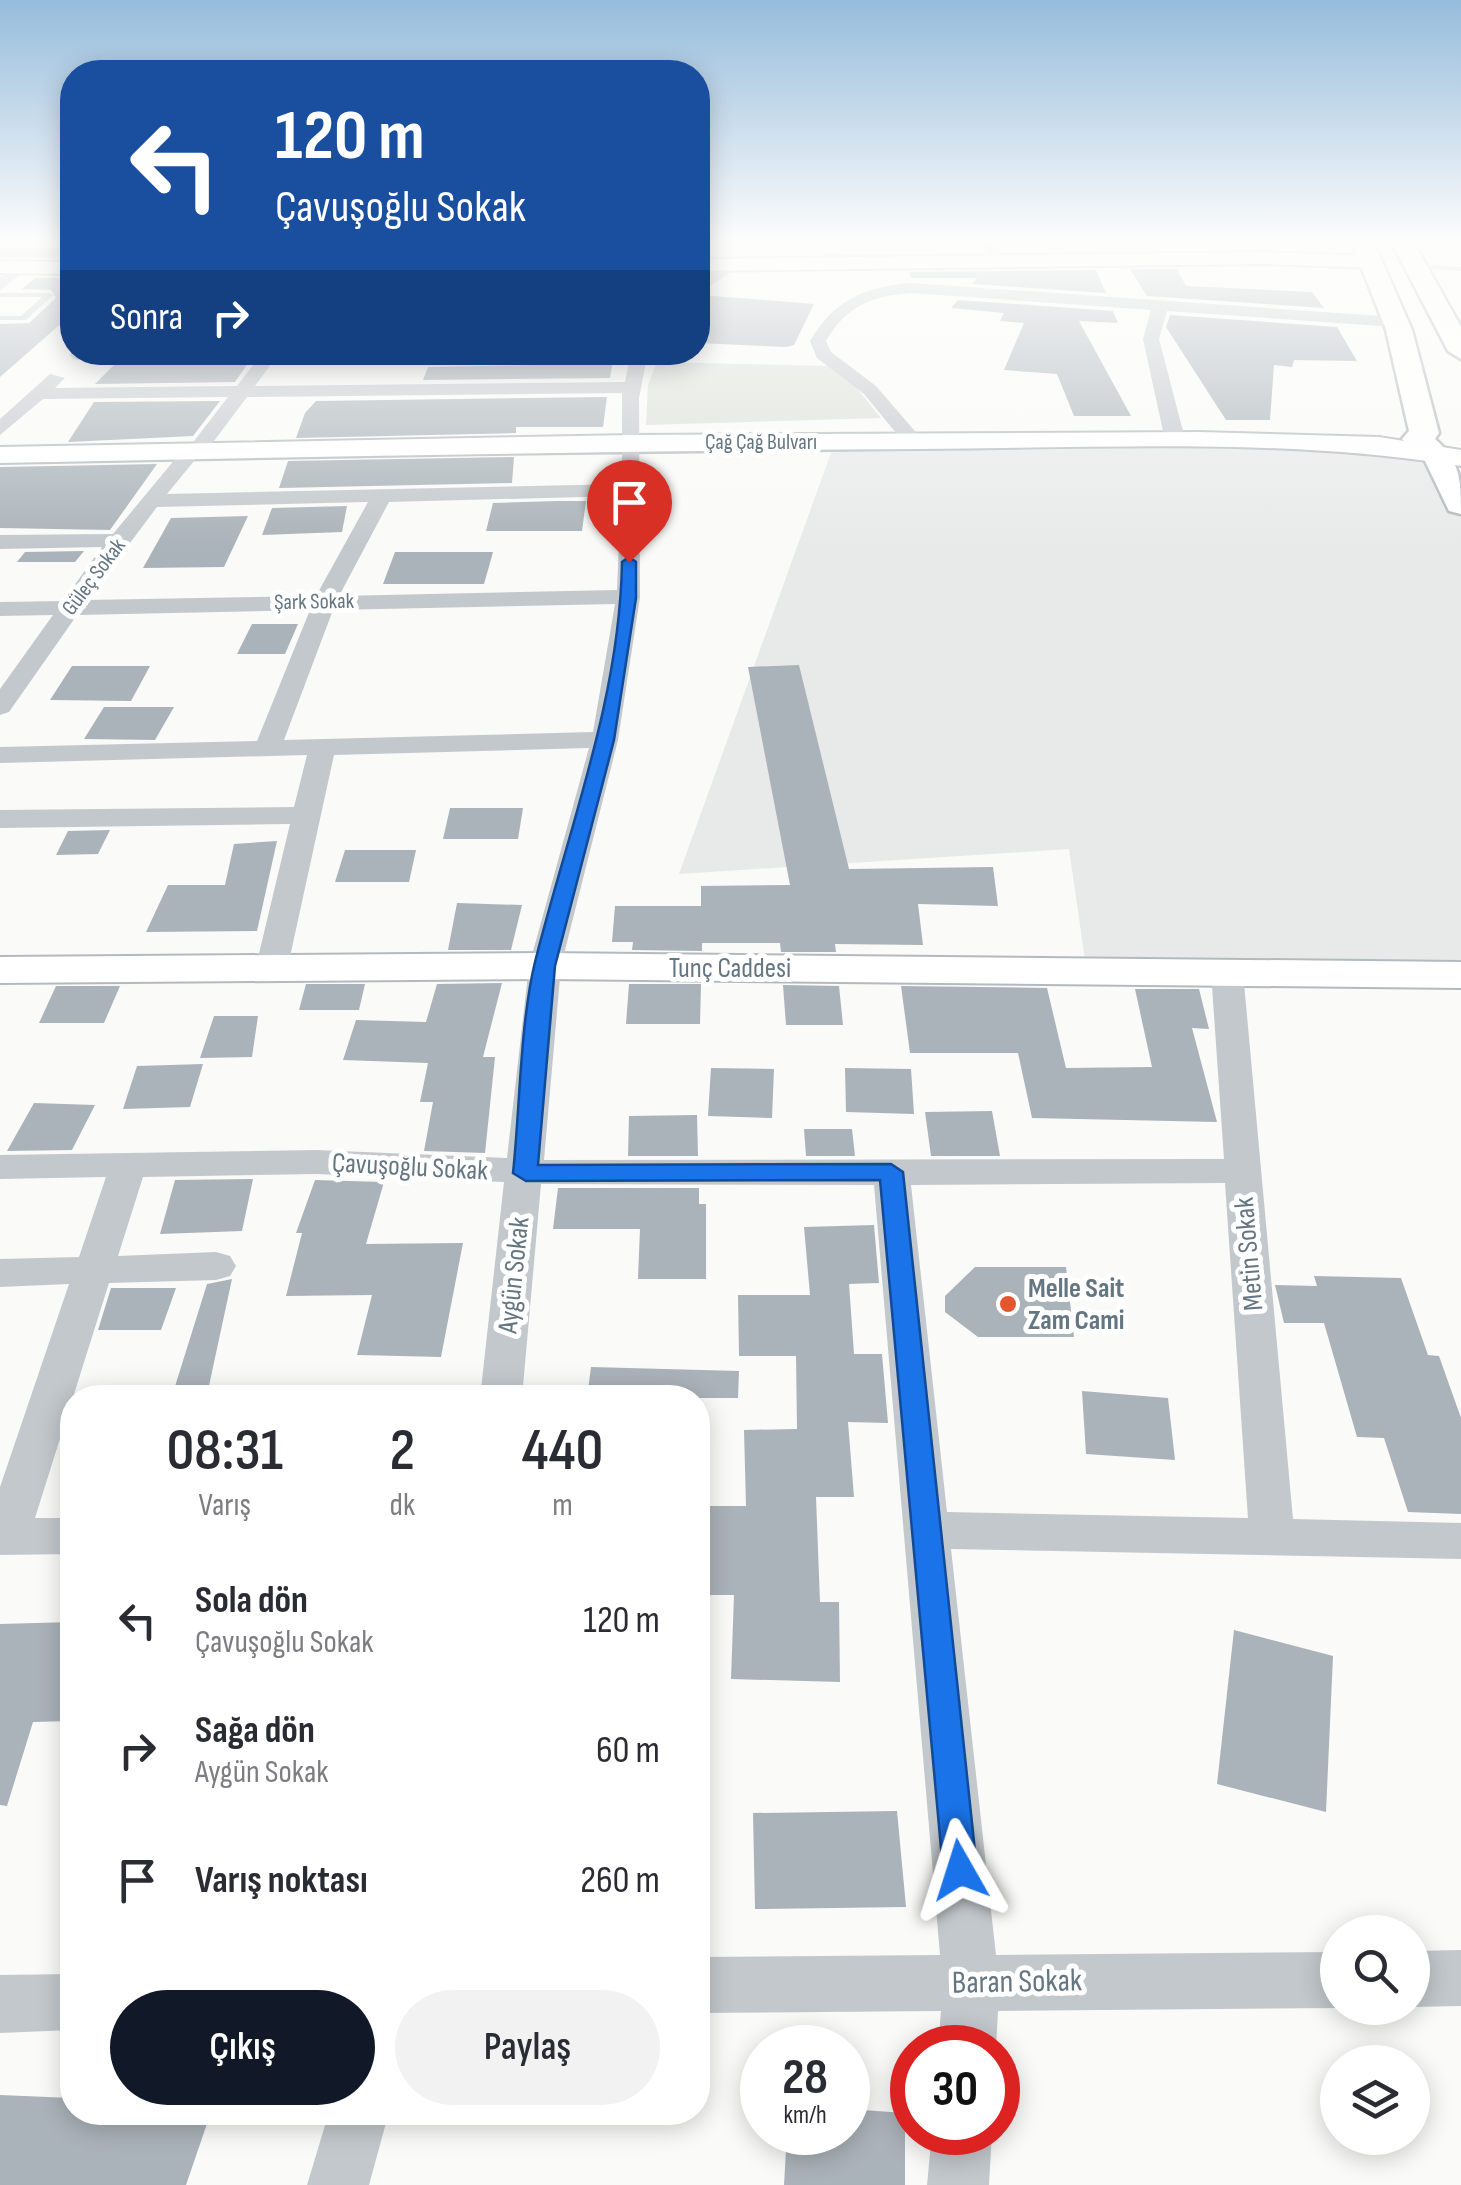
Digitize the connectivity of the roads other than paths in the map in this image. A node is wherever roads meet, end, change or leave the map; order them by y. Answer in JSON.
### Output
{"nodes":[{"id":1,"x":820,"y":345,"type":"edge"},
{"id":2,"x":1152,"y":345,"type":"edge"},
{"id":3,"x":1404,"y":345,"type":"edge"},
{"id":4,"x":69,"y":365,"type":"edge"},
{"id":5,"x":261,"y":365,"type":"edge"},
{"id":6,"x":637,"y":365,"type":"edge"},
{"id":7,"x":632,"y":387,"type":"junction"},
{"id":8,"x":39,"y":394,"type":"junction"},
{"id":9,"x":238,"y":394,"type":"junction"},
{"id":10,"x":0,"y":411,"type":"edge"},
{"id":11,"x":22,"y":411,"type":"junction"},
{"id":12,"x":0,"y":429,"type":"edge"},
{"id":13,"x":1173,"y":431,"type":"junction"},
{"id":14,"x":1461,"y":431,"type":"edge"},
{"id":15,"x":908,"y":435,"type":"junction"},
{"id":16,"x":634,"y":438,"type":"junction"},
{"id":17,"x":0,"y":445,"type":"edge"},
{"id":18,"x":199,"y":446,"type":"junction"},
{"id":19,"x":1441,"y":449,"type":"edge"},
{"id":20,"x":0,"y":454,"type":"edge"},
{"id":21,"x":630,"y":490,"type":"junction"},
{"id":22,"x":382,"y":496,"type":"junction"},
{"id":23,"x":154,"y":501,"type":"junction"},
{"id":24,"x":1461,"y":504,"type":"edge"},
{"id":25,"x":121,"y":540,"type":"junction"},
{"id":26,"x":0,"y":542,"type":"edge"},
{"id":27,"x":628,"y":598,"type":"junction"},
{"id":28,"x":325,"y":601,"type":"junction"},
{"id":29,"x":70,"y":607,"type":"junction"},
{"id":30,"x":0,"y":608,"type":"edge"},
{"id":31,"x":1,"y":703,"type":"edge"},
{"id":32,"x":605,"y":740,"type":"junction"},
{"id":33,"x":268,"y":747,"type":"junction"},
{"id":34,"x":322,"y":747,"type":"junction"},
{"id":35,"x":0,"y":755,"type":"edge"},
{"id":36,"x":306,"y":814,"type":"junction"},
{"id":37,"x":0,"y":819,"type":"edge"},
{"id":38,"x":272,"y":966,"type":"junction"},
{"id":39,"x":544,"y":966,"type":"junction"},
{"id":40,"x":0,"y":970,"type":"edge"},
{"id":41,"x":1226,"y":972,"type":"junction"},
{"id":42,"x":1461,"y":974,"type":"edge"},
{"id":43,"x":130,"y":1164,"type":"junction"},
{"id":44,"x":0,"y":1167,"type":"edge"},
{"id":45,"x":1241,"y":1171,"type":"junction"},
{"id":46,"x":891,"y":1172,"type":"junction"},
{"id":47,"x":526,"y":1173,"type":"junction"},
{"id":48,"x":216,"y":1266,"type":"dead end"},
{"id":49,"x":97,"y":1269,"type":"junction"},
{"id":50,"x":0,"y":1273,"type":"edge"},
{"id":51,"x":502,"y":1385,"type":"edge"},
{"id":52,"x":926,"y":1530,"type":"junction"},
{"id":53,"x":3,"y":1536,"type":"edge"},
{"id":54,"x":60,"y":1536,"type":"edge"},
{"id":55,"x":1272,"y":1537,"type":"junction"},
{"id":56,"x":1461,"y":1541,"type":"edge"},
{"id":57,"x":1461,"y":1978,"type":"edge"},
{"id":58,"x":1430,"y":1979,"type":"edge"},
{"id":59,"x":1320,"y":1980,"type":"edge"},
{"id":60,"x":972,"y":1983,"type":"junction"},
{"id":61,"x":710,"y":1985,"type":"edge"},
{"id":62,"x":60,"y":2002,"type":"edge"},
{"id":63,"x":0,"y":2004,"type":"edge"},
{"id":64,"x":969,"y":2025,"type":"edge"},
{"id":65,"x":355,"y":2125,"type":"edge"},
{"id":66,"x":960,"y":2155,"type":"edge"},
{"id":67,"x":338,"y":2185,"type":"edge"},
{"id":68,"x":958,"y":2185,"type":"edge"}],
"edges":[{"from":1,"to":15,"type":"street"},
{"from":2,"to":13,"type":"street"},
{"from":3,"to":19,"type":"highway"},
{"from":4,"to":8,"type":"street"},
{"from":5,"to":9,"type":"street","name":"Güleç Sokak"},
{"from":6,"to":7,"type":"street","name":"Aygün Sokak"},
{"from":7,"to":9,"type":"street"},
{"from":7,"to":16,"type":"street","name":"Aygün Sokak"},
{"from":8,"to":9,"type":"street"},
{"from":8,"to":11,"type":"street"},
{"from":9,"to":18,"type":"street","name":"Güleç Sokak"},
{"from":10,"to":11,"type":"street"},
{"from":11,"to":12,"type":"street"},
{"from":13,"to":15,"type":"main road","name":"Çağ Çağ Bulvarı"},
{"from":13,"to":19,"type":"main road","name":"Çağ Çağ Bulvarı"},
{"from":14,"to":19,"type":"main road","name":"Çağ Çağ Bulvarı"},
{"from":15,"to":16,"type":"main road","name":"Çağ Çağ Bulvarı"},
{"from":15,"to":19,"type":"main road","name":"Çağ Çağ Bulvarı"},
{"from":16,"to":18,"type":"main road","name":"Çağ Çağ Bulvarı"},
{"from":16,"to":21,"type":"street","name":"Aygün Sokak"},
{"from":17,"to":18,"type":"main road","name":"Çağ Çağ Bulvarı"},
{"from":18,"to":20,"type":"main road","name":"Çağ Çağ Bulvarı"},
{"from":18,"to":23,"type":"street","name":"Güleç Sokak"},
{"from":19,"to":24,"type":"highway"},
{"from":21,"to":22,"type":"street"},
{"from":21,"to":27,"type":"street","name":"Aygün Sokak"},
{"from":22,"to":23,"type":"street"},
{"from":22,"to":28,"type":"street"},
{"from":23,"to":25,"type":"street","name":"Güleç Sokak"},
{"from":25,"to":26,"type":"street"},
{"from":25,"to":29,"type":"street","name":"Güleç Sokak"},
{"from":27,"to":28,"type":"street","name":"Şark Sokak"},
{"from":27,"to":32,"type":"street","name":"Aygün Sokak"},
{"from":28,"to":29,"type":"street","name":"Şark Sokak"},
{"from":28,"to":33,"type":"street"},
{"from":29,"to":30,"type":"street","name":"Şark Sokak"},
{"from":29,"to":31,"type":"street","name":"Güleç Sokak"},
{"from":32,"to":34,"type":"street"},
{"from":32,"to":39,"type":"street","name":"Aygün Sokak"},
{"from":33,"to":34,"type":"street"},
{"from":33,"to":35,"type":"street"},
{"from":34,"to":36,"type":"street"},
{"from":36,"to":37,"type":"street"},
{"from":36,"to":38,"type":"street"},
{"from":38,"to":39,"type":"main road","name":"Tunç Caddesi"},
{"from":38,"to":40,"type":"main road","name":"Tunç Caddesi"},
{"from":39,"to":41,"type":"main road","name":"Tunç Caddesi"},
{"from":39,"to":47,"type":"street","name":"Aygün Sokak"},
{"from":41,"to":42,"type":"main road","name":"Tunç Caddesi"},
{"from":41,"to":45,"type":"street","name":"Metin Sokak"},
{"from":43,"to":44,"type":"street","name":"Çavuşoğlu Sokak"},
{"from":43,"to":47,"type":"street","name":"Çavuşoğlu Sokak"},
{"from":43,"to":49,"type":"street"},
{"from":45,"to":46,"type":"street","name":"Çavuşoğlu Sokak"},
{"from":45,"to":55,"type":"street","name":"Metin Sokak"},
{"from":46,"to":47,"type":"street","name":"Çavuşoğlu Sokak"},
{"from":46,"to":52,"type":"street"},
{"from":47,"to":51,"type":"street","name":"Aygün Sokak"},
{"from":48,"to":49,"type":"street"},
{"from":49,"to":50,"type":"street"},
{"from":49,"to":53,"type":"street"},
{"from":52,"to":55,"type":"street"},
{"from":52,"to":60,"type":"street"},
{"from":53,"to":54,"type":"street"},
{"from":55,"to":56,"type":"street"},
{"from":57,"to":58,"type":"street"},
{"from":59,"to":60,"type":"street","name":"Baran Sokak"},
{"from":60,"to":61,"type":"street","name":"Baran Sokak"},
{"from":60,"to":64,"type":"street"},
{"from":62,"to":63,"type":"street"},
{"from":65,"to":67,"type":"street"},
{"from":66,"to":68,"type":"street"}]}
